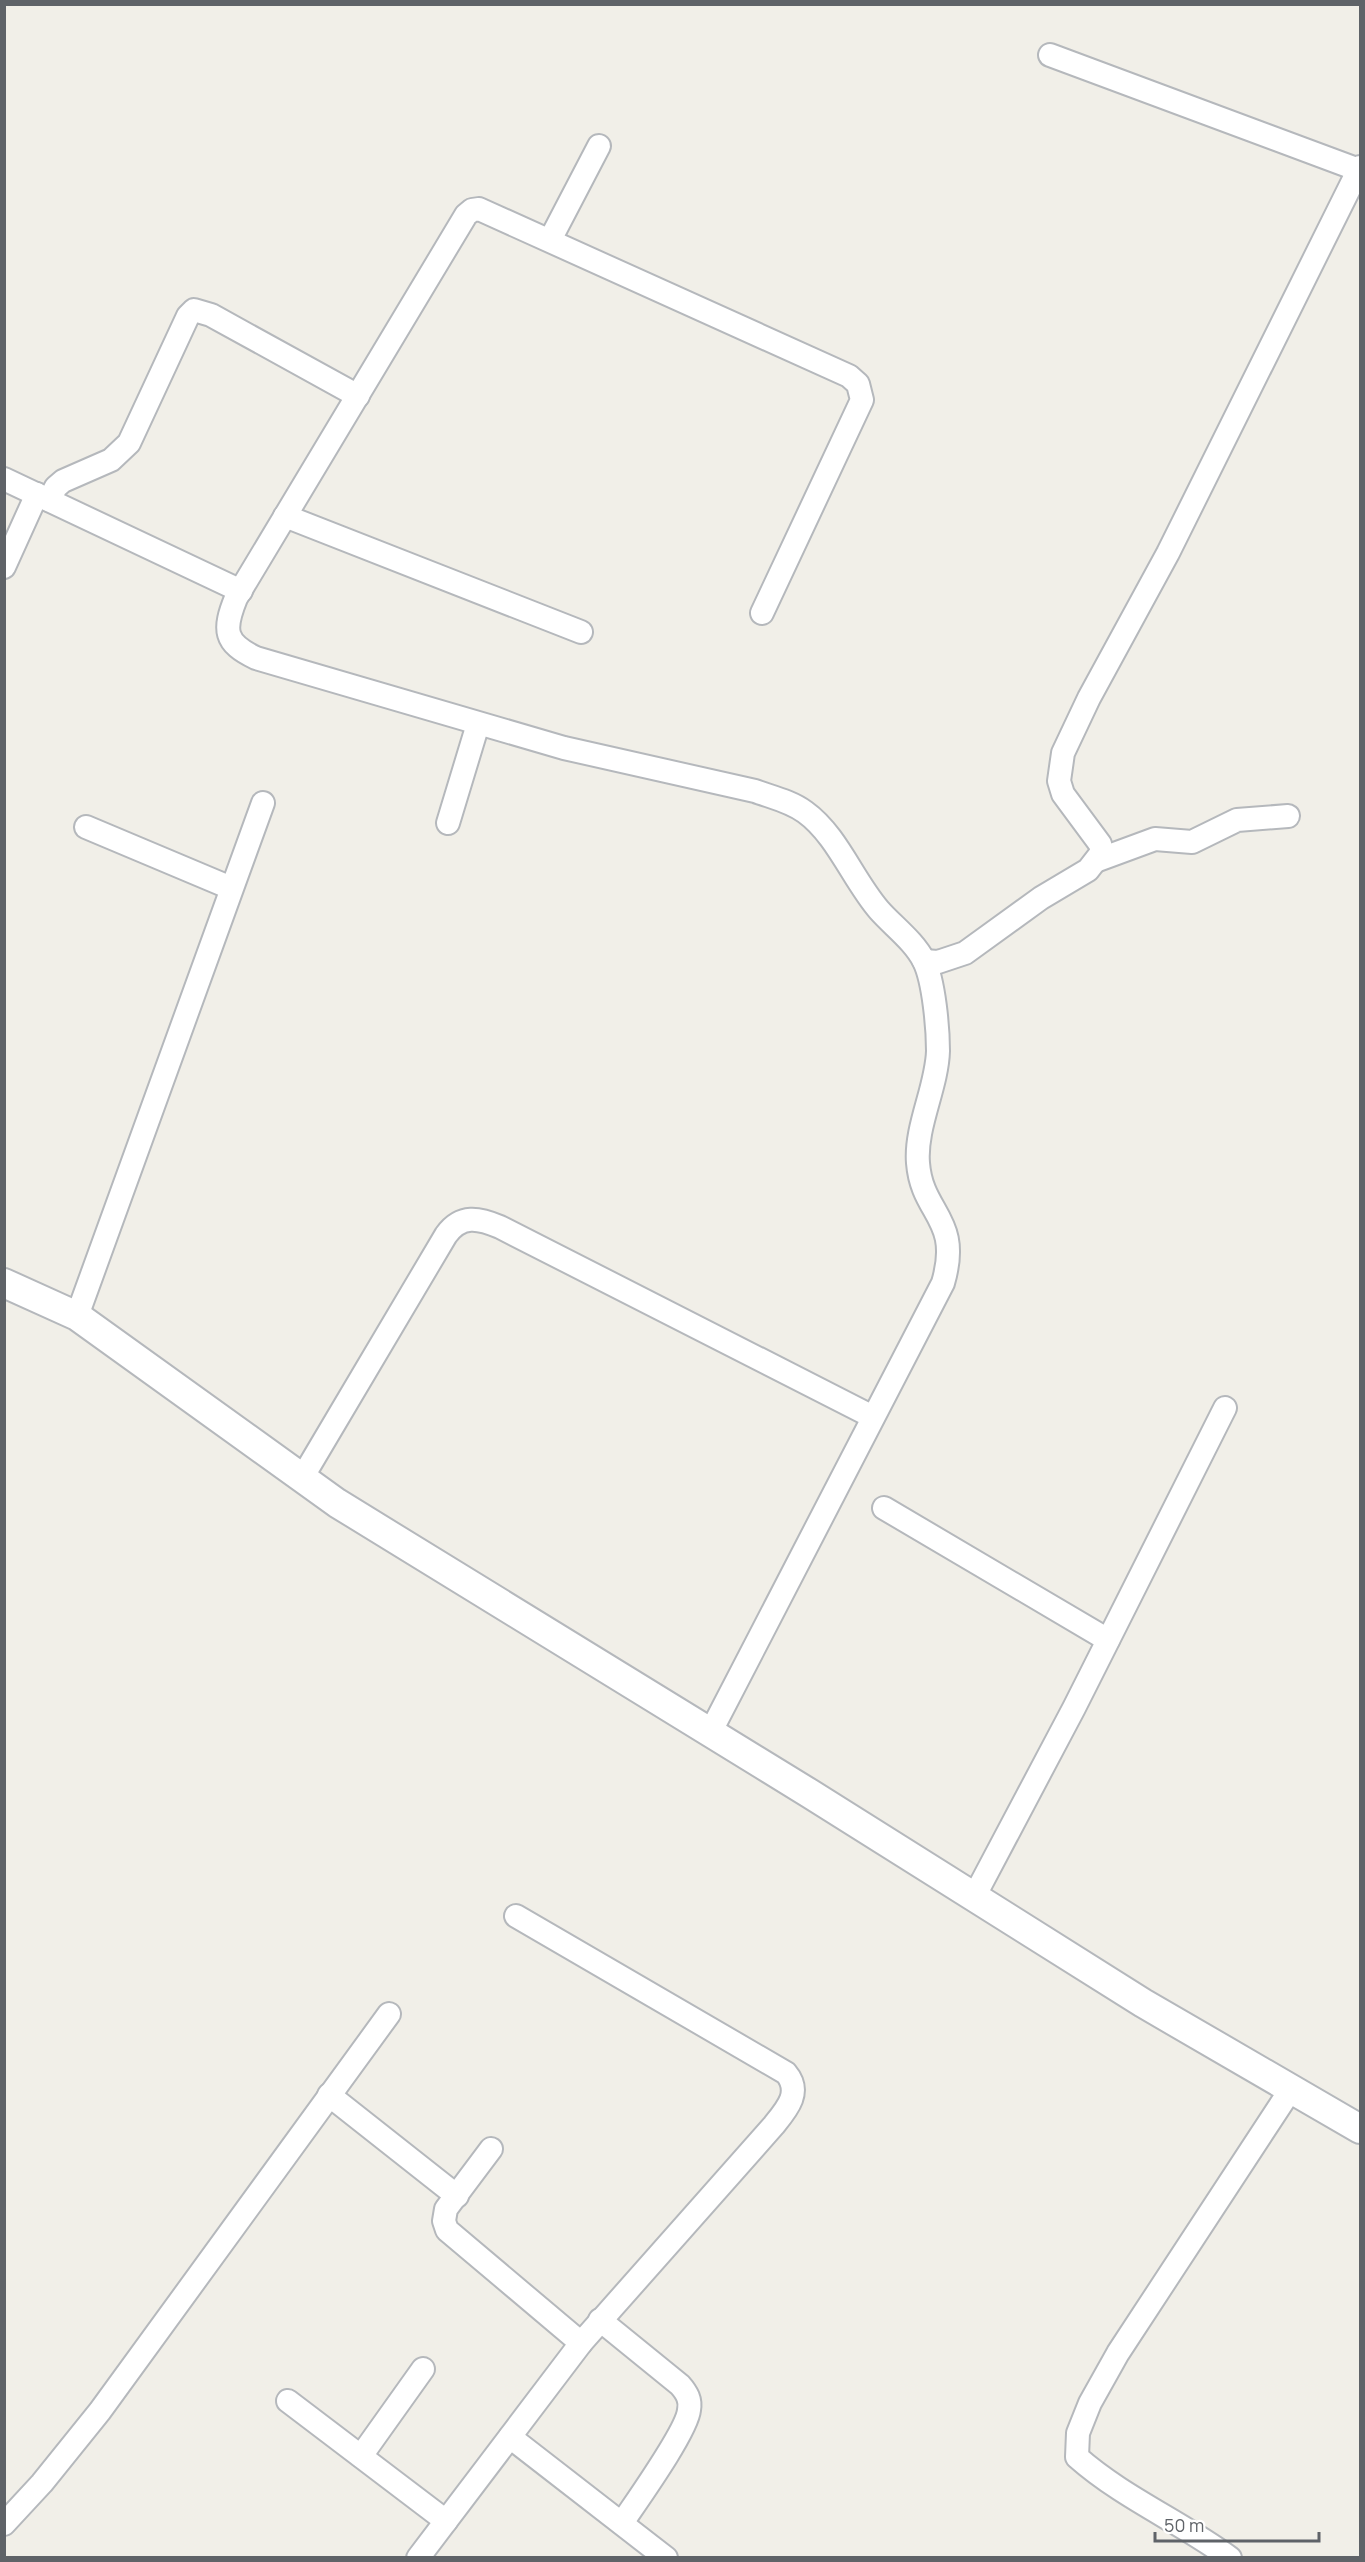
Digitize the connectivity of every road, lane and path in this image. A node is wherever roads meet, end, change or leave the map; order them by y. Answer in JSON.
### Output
{"nodes":[{"id":1,"x":1050,"y":55,"type":"dead end"},
{"id":2,"x":599,"y":146,"type":"dead end"},
{"id":3,"x":1360,"y":168,"type":"edge"},
{"id":4,"x":550,"y":240,"type":"junction"},
{"id":5,"x":358,"y":396,"type":"junction"},
{"id":6,"x":4,"y":479,"type":"edge"},
{"id":7,"x":43,"y":497,"type":"junction"},
{"id":8,"x":285,"y":516,"type":"junction"},
{"id":9,"x":4,"y":567,"type":"edge"},
{"id":10,"x":241,"y":591,"type":"junction"},
{"id":11,"x":762,"y":613,"type":"dead end"},
{"id":12,"x":581,"y":632,"type":"dead end"},
{"id":13,"x":478,"y":724,"type":"junction"},
{"id":14,"x":263,"y":803,"type":"dead end"},
{"id":15,"x":1288,"y":816,"type":"dead end"},
{"id":16,"x":448,"y":824,"type":"dead end"},
{"id":17,"x":86,"y":827,"type":"dead end"},
{"id":18,"x":1098,"y":860,"type":"junction"},
{"id":19,"x":231,"y":888,"type":"junction"},
{"id":20,"x":924,"y":961,"type":"junction"},
{"id":21,"x":4,"y":1283,"type":"edge"},
{"id":22,"x":77,"y":1316,"type":"junction"},
{"id":23,"x":1225,"y":1408,"type":"dead end"},
{"id":24,"x":873,"y":1417,"type":"junction"},
{"id":25,"x":302,"y":1478,"type":"junction"},
{"id":26,"x":884,"y":1508,"type":"dead end"},
{"id":27,"x":1108,"y":1640,"type":"junction"},
{"id":28,"x":710,"y":1732,"type":"junction"},
{"id":29,"x":974,"y":1897,"type":"junction"},
{"id":30,"x":516,"y":1916,"type":"dead end"},
{"id":31,"x":389,"y":2014,"type":"dead end"},
{"id":32,"x":1291,"y":2089,"type":"junction"},
{"id":33,"x":329,"y":2095,"type":"junction"},
{"id":34,"x":1360,"y":2129,"type":"edge"},
{"id":35,"x":491,"y":2149,"type":"dead end"},
{"id":36,"x":457,"y":2196,"type":"junction"},
{"id":37,"x":600,"y":2320,"type":"junction"},
{"id":38,"x":580,"y":2343,"type":"junction"},
{"id":39,"x":423,"y":2369,"type":"dead end"},
{"id":40,"x":288,"y":2401,"type":"dead end"},
{"id":41,"x":510,"y":2437,"type":"junction"},
{"id":42,"x":361,"y":2456,"type":"junction"},
{"id":43,"x":446,"y":2521,"type":"junction"},
{"id":44,"x":622,"y":2523,"type":"junction"},
{"id":45,"x":4,"y":2524,"type":"edge"},
{"id":46,"x":418,"y":2558,"type":"edge"},
{"id":47,"x":666,"y":2558,"type":"edge"},
{"id":48,"x":1230,"y":2558,"type":"edge"}],
"edges":[{"from":1,"to":3,"type":"street"},
{"from":2,"to":4,"type":"street"},
{"from":3,"to":18,"type":"street"},
{"from":4,"to":5,"type":"street"},
{"from":4,"to":11,"type":"street"},
{"from":5,"to":7,"type":"street"},
{"from":5,"to":8,"type":"street"},
{"from":6,"to":7,"type":"street"},
{"from":7,"to":9,"type":"street"},
{"from":7,"to":10,"type":"street"},
{"from":8,"to":10,"type":"street"},
{"from":8,"to":12,"type":"street"},
{"from":10,"to":13,"type":"street"},
{"from":13,"to":16,"type":"street"},
{"from":13,"to":20,"type":"street"},
{"from":14,"to":19,"type":"street"},
{"from":15,"to":18,"type":"street"},
{"from":17,"to":19,"type":"street"},
{"from":18,"to":20,"type":"street"},
{"from":19,"to":22,"type":"street"},
{"from":20,"to":24,"type":"street"},
{"from":21,"to":22,"type":"street"},
{"from":22,"to":25,"type":"street"},
{"from":23,"to":27,"type":"street"},
{"from":24,"to":25,"type":"street"},
{"from":24,"to":28,"type":"street"},
{"from":25,"to":28,"type":"street"},
{"from":26,"to":27,"type":"street"},
{"from":27,"to":29,"type":"street"},
{"from":28,"to":29,"type":"street"},
{"from":29,"to":32,"type":"street"},
{"from":30,"to":37,"type":"street"},
{"from":31,"to":33,"type":"street"},
{"from":32,"to":34,"type":"street"},
{"from":32,"to":48,"type":"street"},
{"from":33,"to":36,"type":"street"},
{"from":33,"to":45,"type":"street"},
{"from":35,"to":36,"type":"street"},
{"from":36,"to":38,"type":"street"},
{"from":37,"to":38,"type":"street"},
{"from":37,"to":44,"type":"street"},
{"from":38,"to":41,"type":"street"},
{"from":39,"to":42,"type":"street"},
{"from":40,"to":42,"type":"street"},
{"from":41,"to":43,"type":"street"},
{"from":41,"to":44,"type":"street"},
{"from":42,"to":43,"type":"street"},
{"from":43,"to":46,"type":"street"},
{"from":44,"to":47,"type":"street"}]}
